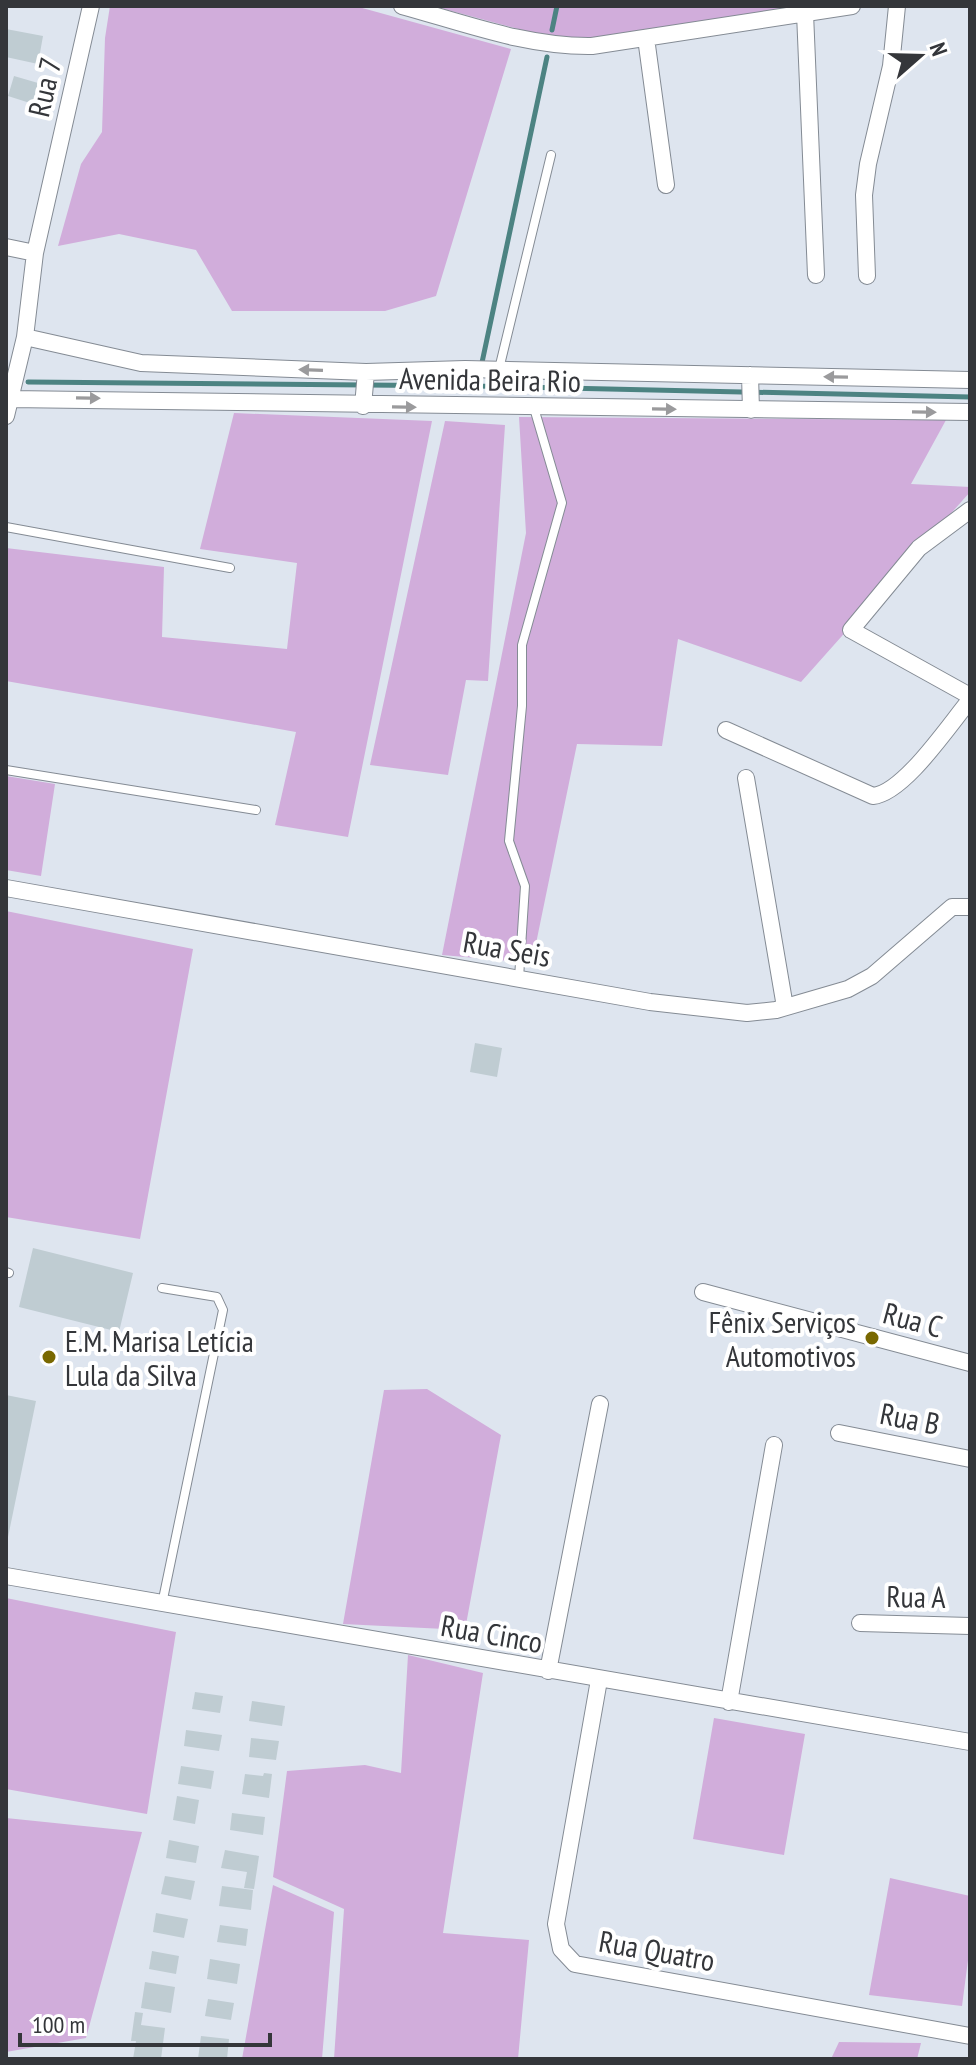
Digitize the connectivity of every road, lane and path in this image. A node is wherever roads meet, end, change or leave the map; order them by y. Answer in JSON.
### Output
{"nodes":[{"id":1,"x":91,"y":6,"type":"edge"},
{"id":2,"x":402,"y":6,"type":"edge"},
{"id":3,"x":852,"y":6,"type":"edge"},
{"id":4,"x":897,"y":6,"type":"edge"},
{"id":5,"x":805,"y":13,"type":"junction"},
{"id":6,"x":646,"y":38,"type":"junction"},
{"id":7,"x":551,"y":155,"type":"dead end"},
{"id":8,"x":666,"y":185,"type":"dead end"},
{"id":9,"x":6,"y":247,"type":"edge"},
{"id":10,"x":35,"y":253,"type":"junction"},
{"id":11,"x":816,"y":275,"type":"dead end"},
{"id":12,"x":867,"y":276,"type":"dead end"},
{"id":13,"x":25,"y":337,"type":"junction"},
{"id":14,"x":487,"y":370,"type":"junction"},
{"id":15,"x":970,"y":380,"type":"edge"},
{"id":16,"x":364,"y":387,"type":"junction"},
{"id":17,"x":750,"y":392,"type":"junction"},
{"id":18,"x":10,"y":399,"type":"junction"},
{"id":19,"x":534,"y":408,"type":"junction"},
{"id":20,"x":970,"y":412,"type":"edge"},
{"id":21,"x":6,"y":416,"type":"edge"},
{"id":22,"x":970,"y":510,"type":"edge"},
{"id":23,"x":6,"y":527,"type":"edge"},
{"id":24,"x":230,"y":568,"type":"dead end"},
{"id":25,"x":970,"y":698,"type":"edge"},
{"id":26,"x":726,"y":730,"type":"dead end"},
{"id":27,"x":6,"y":770,"type":"edge"},
{"id":28,"x":746,"y":778,"type":"dead end"},
{"id":29,"x":256,"y":810,"type":"dead end"},
{"id":30,"x":6,"y":888,"type":"edge"},
{"id":31,"x":970,"y":907,"type":"edge"},
{"id":32,"x":518,"y":978,"type":"junction"},
{"id":33,"x":785,"y":1007,"type":"junction"},
{"id":34,"x":162,"y":1288,"type":"dead end"},
{"id":35,"x":703,"y":1292,"type":"dead end"},
{"id":36,"x":970,"y":1363,"type":"edge"},
{"id":37,"x":600,"y":1404,"type":"dead end"},
{"id":38,"x":839,"y":1433,"type":"dead end"},
{"id":39,"x":774,"y":1445,"type":"dead end"},
{"id":40,"x":970,"y":1459,"type":"edge"},
{"id":41,"x":6,"y":1576,"type":"edge"},
{"id":42,"x":162,"y":1605,"type":"junction"},
{"id":43,"x":860,"y":1623,"type":"dead end"},
{"id":44,"x":970,"y":1626,"type":"edge"},
{"id":45,"x":548,"y":1671,"type":"junction"},
{"id":46,"x":599,"y":1680,"type":"junction"},
{"id":47,"x":729,"y":1702,"type":"junction"},
{"id":48,"x":970,"y":1742,"type":"edge"},
{"id":49,"x":970,"y":2036,"type":"edge"}],
"edges":[{"from":1,"to":10,"type":"street","name":"Rua 7"},
{"from":2,"to":6,"type":"street"},
{"from":3,"to":5,"type":"street"},
{"from":4,"to":12,"type":"street"},
{"from":5,"to":6,"type":"street"},
{"from":5,"to":11,"type":"street"},
{"from":6,"to":8,"type":"street"},
{"from":7,"to":14,"type":"lane"},
{"from":9,"to":10,"type":"street"},
{"from":10,"to":13,"type":"street","name":"Rua 7"},
{"from":16,"to":13,"type":"street","name":"Avenida Beira Rio","one_way":true},
{"from":13,"to":18,"type":"street","name":"Rua 7"},
{"from":14,"to":16,"type":"street","name":"Avenida Beira Rio"},
{"from":14,"to":17,"type":"street","name":"Avenida Beira Rio"},
{"from":15,"to":17,"type":"street","name":"Avenida Beira Rio","one_way":true},
{"from":18,"to":16,"type":"street","name":"Avenida Beira Rio","one_way":true},
{"from":16,"to":19,"type":"street","name":"Avenida Beira Rio","one_way":true},
{"from":19,"to":17,"type":"street","name":"Avenida Beira Rio","one_way":true},
{"from":17,"to":20,"type":"street","name":"Avenida Beira Rio","one_way":true},
{"from":18,"to":21,"type":"street","name":"Rua 7"},
{"from":19,"to":32,"type":"lane"},
{"from":22,"to":25,"type":"street"},
{"from":23,"to":24,"type":"lane"},
{"from":25,"to":26,"type":"street"},
{"from":27,"to":29,"type":"lane"},
{"from":28,"to":33,"type":"street"},
{"from":30,"to":32,"type":"street","name":"Rua Seis"},
{"from":31,"to":33,"type":"street","name":"Rua Seis"},
{"from":32,"to":33,"type":"street","name":"Rua Seis"},
{"from":34,"to":42,"type":"lane"},
{"from":35,"to":36,"type":"street","name":"Rua C"},
{"from":37,"to":45,"type":"street"},
{"from":38,"to":40,"type":"street","name":"Rua B"},
{"from":39,"to":47,"type":"street"},
{"from":41,"to":42,"type":"street","name":"Rua Cinco"},
{"from":42,"to":45,"type":"street","name":"Rua Cinco"},
{"from":43,"to":44,"type":"street","name":"Rua A"},
{"from":45,"to":46,"type":"street","name":"Rua Cinco"},
{"from":46,"to":47,"type":"street","name":"Rua Cinco"},
{"from":46,"to":49,"type":"street","name":"Rua Quatro"},
{"from":47,"to":48,"type":"street","name":"Rua Cinco"}]}
